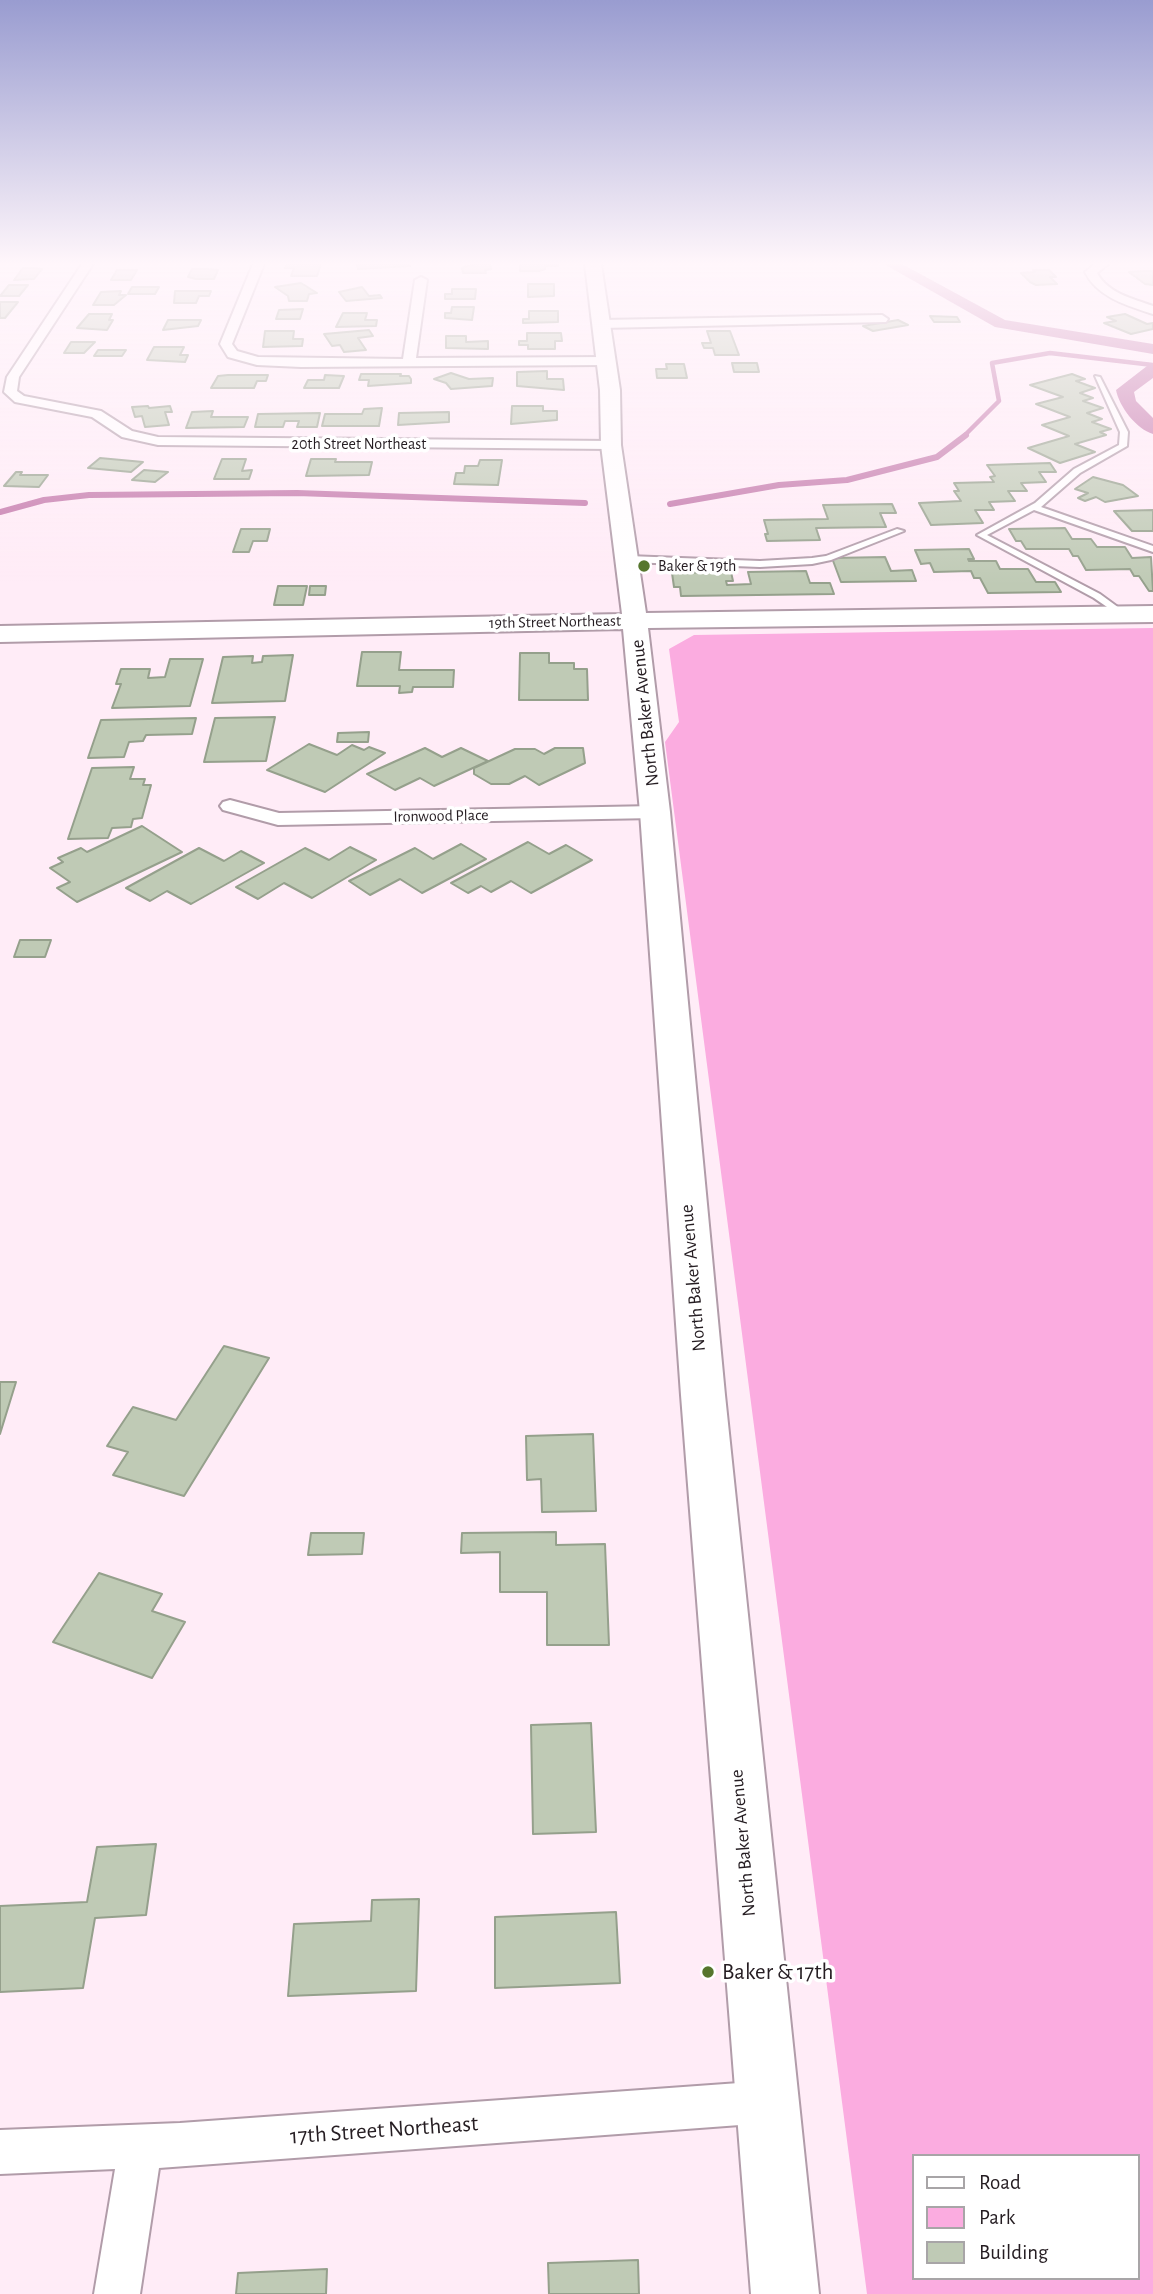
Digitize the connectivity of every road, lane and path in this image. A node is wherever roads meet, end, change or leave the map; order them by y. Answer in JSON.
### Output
{"nodes":[{"id":1,"x":18,"y":371,"type":"edge"},
{"id":2,"x":607,"y":371,"type":"edge"},
{"id":3,"x":1097,"y":377,"type":"dead end"},
{"id":4,"x":611,"y":445,"type":"junction"},
{"id":5,"x":1033,"y":507,"type":"junction"},
{"id":6,"x":900,"y":531,"type":"dead end"},
{"id":7,"x":1153,"y":549,"type":"edge"},
{"id":8,"x":628,"y":559,"type":"junction"},
{"id":9,"x":1153,"y":614,"type":"edge"},
{"id":10,"x":1123,"y":615,"type":"junction"},
{"id":11,"x":635,"y":621,"type":"junction"},
{"id":12,"x":0,"y":634,"type":"edge"},
{"id":13,"x":230,"y":806,"type":"dead end"},
{"id":14,"x":654,"y":813,"type":"junction"},
{"id":15,"x":767,"y":2102,"type":"junction"},
{"id":16,"x":140,"y":2147,"type":"junction"},
{"id":17,"x":0,"y":2152,"type":"edge"},
{"id":18,"x":117,"y":2294,"type":"edge"},
{"id":19,"x":785,"y":2294,"type":"edge"}],
"edges":[{"from":1,"to":4,"type":"street","name":"20th Street Northeast"},
{"from":2,"to":4,"type":"main road","name":"North Baker Avenue"},
{"from":3,"to":5,"type":"lane"},
{"from":4,"to":8,"type":"main road","name":"North Baker Avenue"},
{"from":5,"to":7,"type":"lane"},
{"from":5,"to":10,"type":"lane"},
{"from":6,"to":8,"type":"lane"},
{"from":8,"to":11,"type":"main road","name":"North Baker Avenue"},
{"from":9,"to":10,"type":"main road","name":"19th Street Northeast"},
{"from":10,"to":11,"type":"main road","name":"19th Street Northeast"},
{"from":11,"to":12,"type":"main road","name":"19th Street Northeast"},
{"from":11,"to":14,"type":"main road","name":"North Baker Avenue"},
{"from":13,"to":14,"type":"street","name":"Ironwood Place"},
{"from":14,"to":15,"type":"main road","name":"North Baker Avenue"},
{"from":15,"to":16,"type":"street","name":"17th Street Northeast"},
{"from":15,"to":19,"type":"main road","name":"North Baker Avenue"},
{"from":16,"to":17,"type":"street","name":"17th Street Northeast"},
{"from":16,"to":18,"type":"street"}]}
